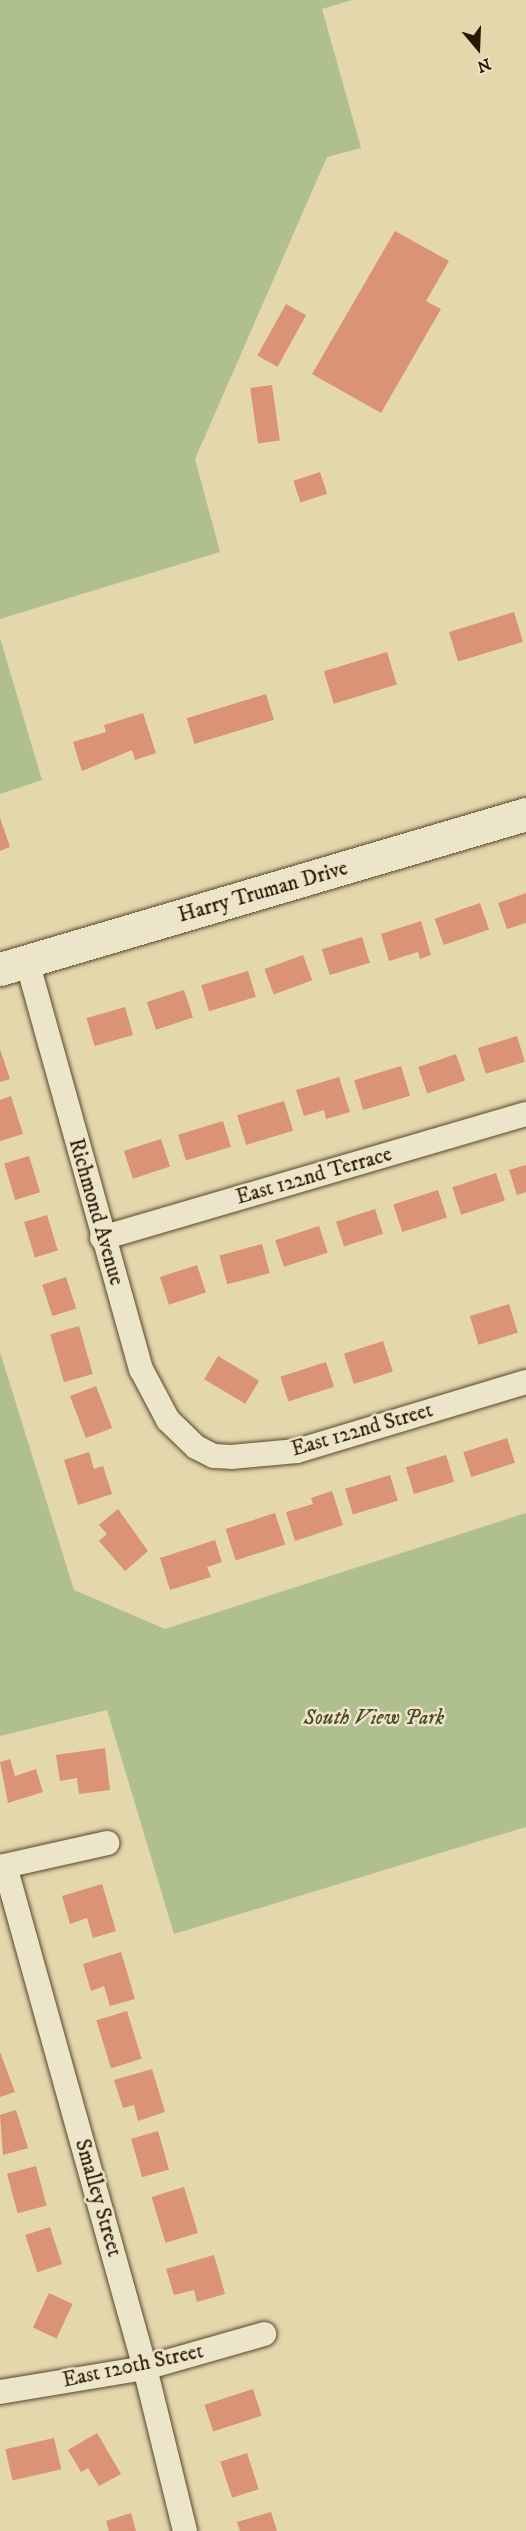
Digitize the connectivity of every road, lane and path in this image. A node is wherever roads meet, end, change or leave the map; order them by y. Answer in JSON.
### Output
{"nodes":[{"id":1,"x":526,"y":814,"type":"edge"},
{"id":2,"x":13,"y":965,"type":"edge"},
{"id":3,"x":526,"y":1114,"type":"edge"},
{"id":4,"x":102,"y":1238,"type":"junction"},
{"id":5,"x":526,"y":1382,"type":"edge"},
{"id":6,"x":196,"y":1447,"type":"joint"},
{"id":7,"x":107,"y":1843,"type":"dead end"},
{"id":8,"x":3,"y":1866,"type":"edge"},
{"id":9,"x":264,"y":2334,"type":"dead end"},
{"id":10,"x":146,"y":2368,"type":"junction"},
{"id":11,"x":0,"y":2392,"type":"edge"},
{"id":12,"x":185,"y":2531,"type":"edge"}],
"edges":[{"from":1,"to":2,"type":"main road","name":"Harry Truman Drive"},
{"from":2,"to":4,"type":"street","name":"Richmond Avenue"},
{"from":3,"to":4,"type":"street","name":"East 122nd Terrace"},
{"from":4,"to":6,"type":"street","name":"Richmond Avenue"},
{"from":5,"to":6,"type":"street","name":"East 122nd Street"},
{"from":7,"to":8,"type":"street"},
{"from":8,"to":10,"type":"street","name":"Smalley Street"},
{"from":9,"to":10,"type":"street","name":"East 120th Street"},
{"from":10,"to":11,"type":"street","name":"East 120th Street"},
{"from":10,"to":12,"type":"street","name":"Smalley Street"}]}
